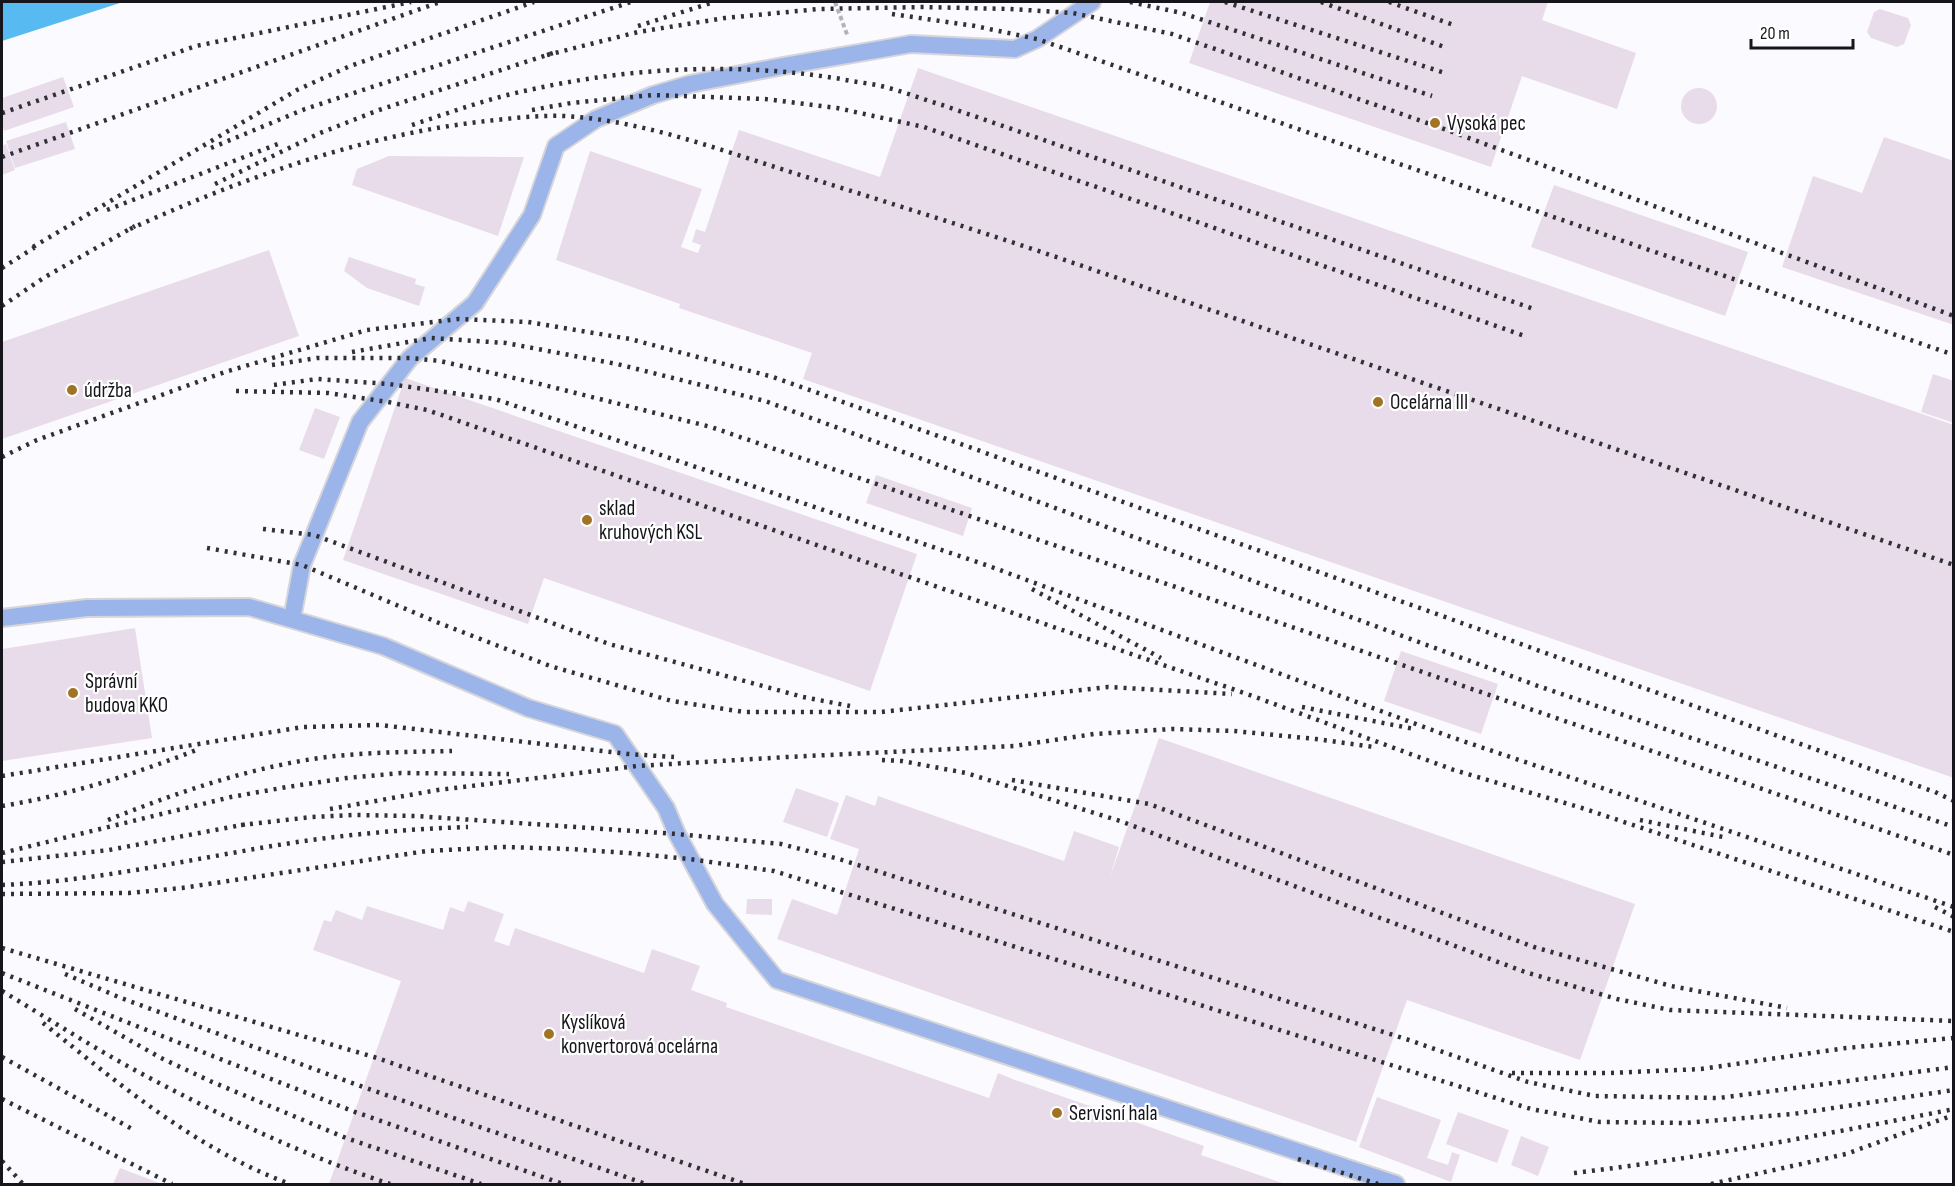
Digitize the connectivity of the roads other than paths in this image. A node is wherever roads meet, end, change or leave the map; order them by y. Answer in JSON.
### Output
{"nodes":[{"id":1,"x":1092,"y":2,"type":"edge"},
{"id":2,"x":2,"y":618,"type":"edge"},
{"id":3,"x":292,"y":619,"type":"junction"},
{"id":4,"x":1396,"y":1185,"type":"edge"}],
"edges":[{"from":1,"to":3,"type":"lane"},
{"from":2,"to":3,"type":"lane"},
{"from":3,"to":4,"type":"lane"}]}
